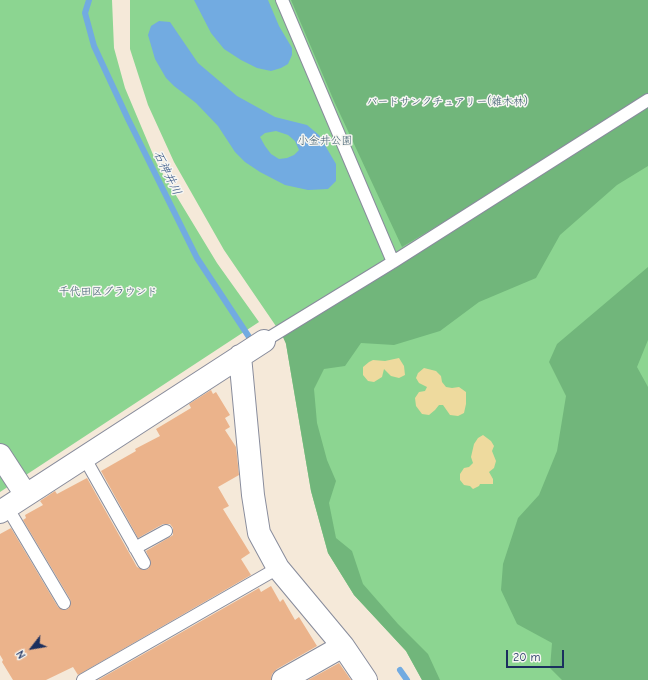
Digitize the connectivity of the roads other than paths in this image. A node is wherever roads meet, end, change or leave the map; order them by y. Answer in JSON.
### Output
{"nodes":[{"id":1,"x":282,"y":0,"type":"edge"},
{"id":2,"x":648,"y":100,"type":"edge"},
{"id":3,"x":393,"y":262,"type":"junction"},
{"id":4,"x":264,"y":341,"type":"joint"},
{"id":5,"x":240,"y":356,"type":"junction"},
{"id":6,"x":0,"y":455,"type":"edge"},
{"id":7,"x":84,"y":458,"type":"junction"},
{"id":8,"x":26,"y":495,"type":"junction"},
{"id":9,"x":4,"y":510,"type":"edge"},
{"id":10,"x":166,"y":531,"type":"dead end"},
{"id":11,"x":135,"y":548,"type":"junction"},
{"id":12,"x":144,"y":564,"type":"dead end"},
{"id":13,"x":278,"y":568,"type":"junction"},
{"id":14,"x":64,"y":603,"type":"dead end"},
{"id":15,"x":343,"y":646,"type":"junction"},
{"id":16,"x":83,"y":680,"type":"edge"},
{"id":17,"x":283,"y":680,"type":"edge"},
{"id":18,"x":366,"y":680,"type":"edge"}],
"edges":[{"from":1,"to":3,"type":"lane"},
{"from":2,"to":3,"type":"lane"},
{"from":3,"to":4,"type":"lane"},
{"from":4,"to":5,"type":"street"},
{"from":5,"to":7,"type":"street"},
{"from":5,"to":13,"type":"street"},
{"from":6,"to":8,"type":"street"},
{"from":7,"to":8,"type":"street"},
{"from":7,"to":11,"type":"lane"},
{"from":8,"to":9,"type":"street"},
{"from":9,"to":14,"type":"lane"},
{"from":10,"to":11,"type":"lane"},
{"from":11,"to":12,"type":"lane"},
{"from":13,"to":15,"type":"street"},
{"from":13,"to":16,"type":"lane"},
{"from":15,"to":17,"type":"street"},
{"from":15,"to":18,"type":"street"}]}
